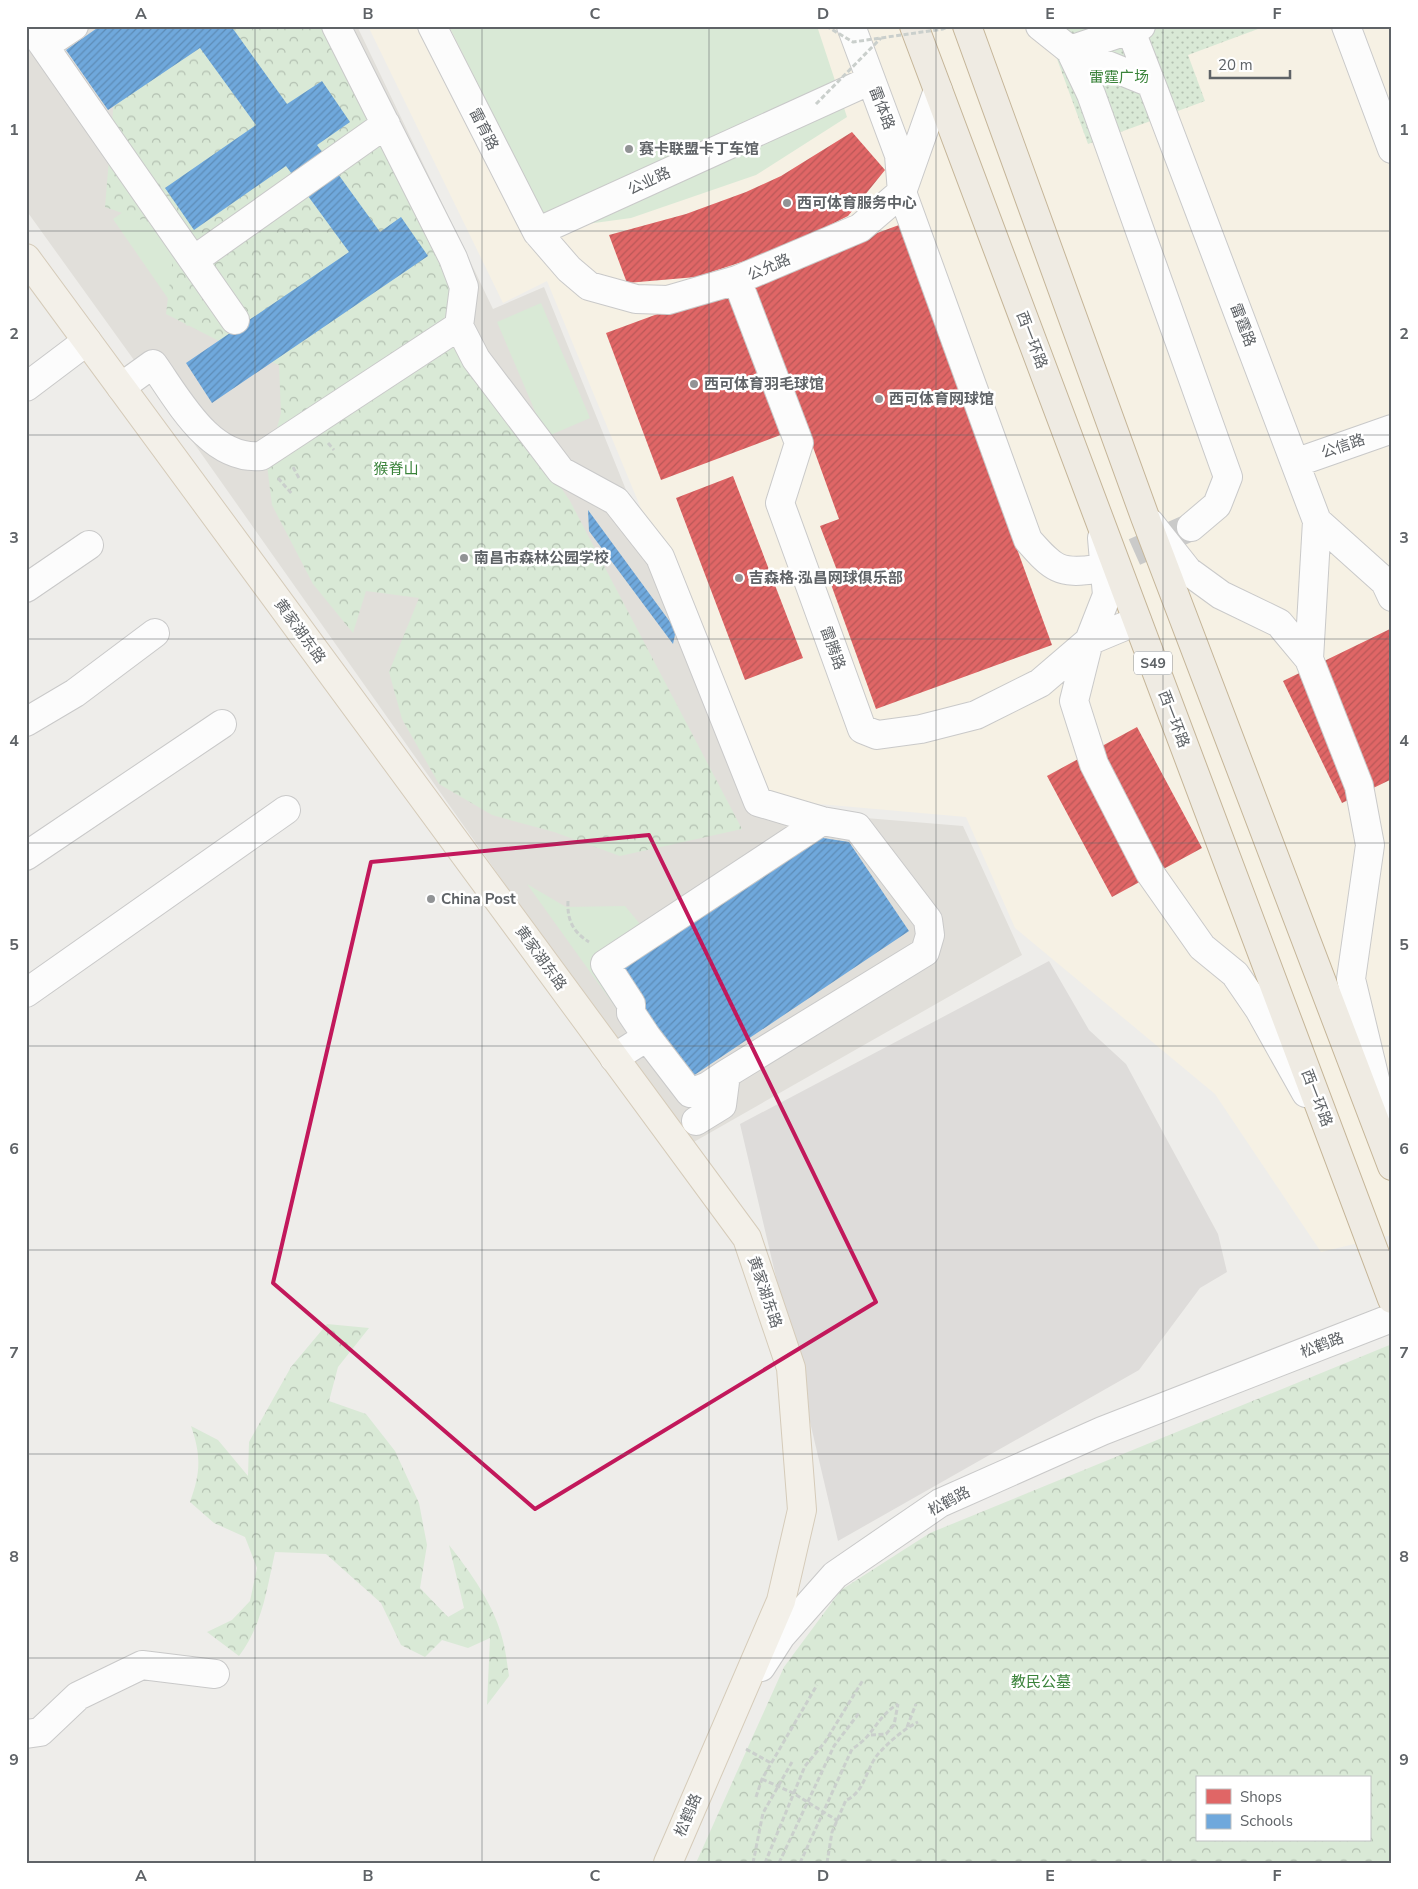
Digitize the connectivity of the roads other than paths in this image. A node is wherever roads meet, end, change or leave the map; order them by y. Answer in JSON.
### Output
{"nodes":[{"id":1,"x":74,"y":26,"type":"edge"},
{"id":2,"x":336,"y":26,"type":"edge"},
{"id":3,"x":432,"y":26,"type":"edge"},
{"id":4,"x":851,"y":26,"type":"edge"},
{"id":5,"x":914,"y":26,"type":"edge"},
{"id":6,"x":967,"y":26,"type":"edge"},
{"id":7,"x":1040,"y":26,"type":"edge"},
{"id":8,"x":1346,"y":26,"type":"edge"},
{"id":9,"x":1134,"y":27,"type":"edge"},
{"id":10,"x":37,"y":36,"type":"edge"},
{"id":11,"x":1070,"y":50,"type":"junction"},
{"id":12,"x":871,"y":80,"type":"junction"},
{"id":13,"x":1151,"y":83,"type":"junction"},
{"id":14,"x":938,"y":90,"type":"junction"},
{"id":15,"x":386,"y":124,"type":"junction"},
{"id":16,"x":1392,"y":149,"type":"edge"},
{"id":17,"x":902,"y":192,"type":"junction"},
{"id":18,"x":537,"y":232,"type":"junction"},
{"id":19,"x":26,"y":258,"type":"edge"},
{"id":20,"x":194,"y":260,"type":"junction"},
{"id":21,"x":737,"y":280,"type":"junction"},
{"id":22,"x":235,"y":320,"type":"dead end"},
{"id":23,"x":459,"y":326,"type":"junction"},
{"id":24,"x":87,"y":341,"type":"junction"},
{"id":25,"x":26,"y":386,"type":"edge"},
{"id":26,"x":121,"y":387,"type":"junction"},
{"id":27,"x":1392,"y":429,"type":"edge"},
{"id":28,"x":1294,"y":463,"type":"junction"},
{"id":29,"x":1145,"y":517,"type":"junction"},
{"id":30,"x":1316,"y":520,"type":"junction"},
{"id":31,"x":1101,"y":524,"type":"junction"},
{"id":32,"x":1191,"y":527,"type":"tunnel mouth"},
{"id":33,"x":89,"y":545,"type":"dead end"},
{"id":34,"x":1096,"y":569,"type":"tunnel mouth"},
{"id":35,"x":26,"y":588,"type":"edge"},
{"id":36,"x":1392,"y":597,"type":"edge"},
{"id":37,"x":1137,"y":621,"type":"junction"},
{"id":38,"x":154,"y":632,"type":"dead end"},
{"id":39,"x":1089,"y":641,"type":"junction"},
{"id":40,"x":1309,"y":659,"type":"junction"},
{"id":41,"x":26,"y":722,"type":"edge"},
{"id":42,"x":222,"y":724,"type":"dead end"},
{"id":43,"x":286,"y":810,"type":"dead end"},
{"id":44,"x":822,"y":821,"type":"junction"},
{"id":45,"x":26,"y":856,"type":"edge"},
{"id":46,"x":26,"y":993,"type":"edge"},
{"id":47,"x":647,"y":1037,"type":"junction"},
{"id":48,"x":614,"y":1058,"type":"junction"},
{"id":49,"x":726,"y":1074,"type":"junction"},
{"id":50,"x":696,"y":1121,"type":"dead end"},
{"id":51,"x":1336,"y":1146,"type":"junction"},
{"id":52,"x":1392,"y":1148,"type":"edge"},
{"id":53,"x":1392,"y":1166,"type":"edge"},
{"id":54,"x":1388,"y":1310,"type":"edge"},
{"id":55,"x":215,"y":1674,"type":"dead end"},
{"id":56,"x":734,"y":1708,"type":"junction"},
{"id":57,"x":26,"y":1734,"type":"edge"},
{"id":58,"x":668,"y":1863,"type":"edge"}],
"edges":[{"from":1,"to":10,"type":"street"},
{"from":2,"to":15,"type":"street"},
{"from":3,"to":18,"type":"street","name":"雷育路"},
{"from":4,"to":12,"type":"street","name":"雷体路"},
{"from":5,"to":14,"type":"highway","name":"西一环路","number":"S49"},
{"from":6,"to":29,"type":"highway"},
{"from":7,"to":11,"type":"street"},
{"from":8,"to":16,"type":"street"},
{"from":9,"to":11,"type":"street"},
{"from":9,"to":13,"type":"street","name":"雷霆路"},
{"from":10,"to":20,"type":"street"},
{"from":11,"to":13,"type":"street"},
{"from":11,"to":32,"type":"street"},
{"from":12,"to":17,"type":"street","name":"雷体路"},
{"from":12,"to":18,"type":"street","name":"公业路"},
{"from":13,"to":28,"type":"street","name":"雷霆路"},
{"from":14,"to":17,"type":"street","name":"公允路"},
{"from":14,"to":31,"type":"highway","name":"西一环路","number":"S49"},
{"from":15,"to":20,"type":"street"},
{"from":15,"to":23,"type":"street"},
{"from":17,"to":21,"type":"street","name":"公允路"},
{"from":17,"to":34,"type":"street","name":"雷体路"},
{"from":18,"to":21,"type":"street","name":"公允路"},
{"from":19,"to":24,"type":"main road","name":"黄家湖东路"},
{"from":20,"to":22,"type":"street"},
{"from":21,"to":39,"type":"street","name":"雷腾路"},
{"from":23,"to":26,"type":"street"},
{"from":23,"to":44,"type":"street"},
{"from":24,"to":25,"type":"street"},
{"from":24,"to":26,"type":"main road","name":"黄家湖东路"},
{"from":26,"to":48,"type":"main road","name":"黄家湖东路"},
{"from":27,"to":28,"type":"street","name":"公信路"},
{"from":28,"to":30,"type":"street","name":"雷霆路"},
{"from":29,"to":40,"type":"street"},
{"from":29,"to":53,"type":"highway"},
{"from":30,"to":36,"type":"street"},
{"from":30,"to":40,"type":"street","name":"雷霆路"},
{"from":31,"to":37,"type":"highway","name":"西一环路","number":"S49"},
{"from":31,"to":39,"type":"street"},
{"from":33,"to":35,"type":"street"},
{"from":37,"to":39,"type":"street","name":"雷腾路"},
{"from":37,"to":51,"type":"highway","name":"西一环路","number":"S49"},
{"from":38,"to":41,"type":"street"},
{"from":39,"to":51,"type":"street"},
{"from":40,"to":52,"type":"street"},
{"from":42,"to":45,"type":"street"},
{"from":43,"to":46,"type":"street"},
{"from":44,"to":47,"type":"street"},
{"from":44,"to":49,"type":"street"},
{"from":47,"to":48,"type":"street"},
{"from":47,"to":49,"type":"street"},
{"from":48,"to":56,"type":"main road","name":"黄家湖东路"},
{"from":49,"to":50,"type":"street"},
{"from":51,"to":54,"type":"highway","name":"西一环路","number":"S49"},
{"from":54,"to":56,"type":"street","name":"松鹤路"},
{"from":55,"to":57,"type":"street"},
{"from":56,"to":58,"type":"main road","name":"松鹤路"}]}
